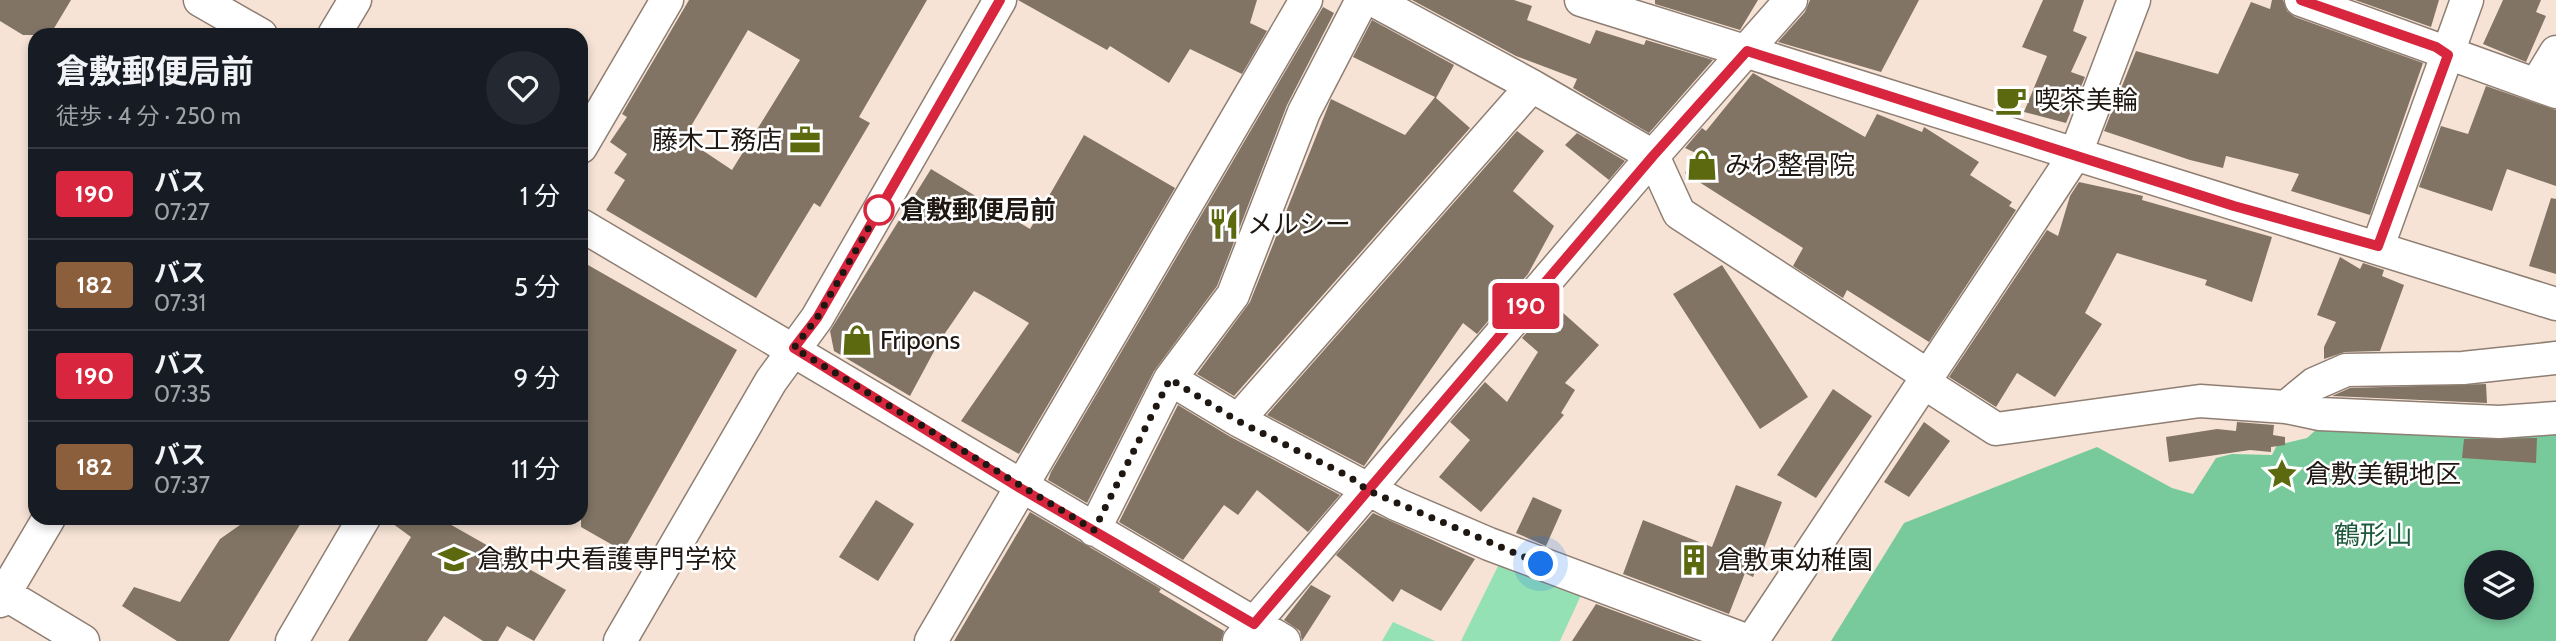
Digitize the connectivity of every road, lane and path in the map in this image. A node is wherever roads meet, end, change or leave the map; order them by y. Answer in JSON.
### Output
{"nodes":[{"id":1,"x":200,"y":0,"type":"edge"},
{"id":2,"x":355,"y":0,"type":"edge"},
{"id":3,"x":667,"y":0,"type":"edge"},
{"id":4,"x":1000,"y":0,"type":"edge"},
{"id":5,"x":1306,"y":0,"type":"edge"},
{"id":6,"x":1362,"y":0,"type":"edge"},
{"id":7,"x":1373,"y":0,"type":"edge"},
{"id":8,"x":1581,"y":0,"type":"edge"},
{"id":9,"x":1791,"y":0,"type":"edge"},
{"id":10,"x":2134,"y":0,"type":"edge"},
{"id":11,"x":2301,"y":0,"type":"edge"},
{"id":12,"x":2467,"y":0,"type":"edge"},
{"id":13,"x":249,"y":28,"type":"edge"},
{"id":14,"x":338,"y":28,"type":"edge"},
{"id":15,"x":1747,"y":51,"type":"junction"},
{"id":16,"x":2556,"y":52,"type":"edge"},
{"id":17,"x":2448,"y":55,"type":"junction"},
{"id":18,"x":1532,"y":86,"type":"junction"},
{"id":19,"x":2546,"y":89,"type":"edge"},
{"id":20,"x":588,"y":135,"type":"edge"},
{"id":21,"x":2076,"y":153,"type":"junction"},
{"id":22,"x":1653,"y":156,"type":"junction"},
{"id":23,"x":588,"y":229,"type":"edge"},
{"id":24,"x":2378,"y":246,"type":"junction"},
{"id":25,"x":2556,"y":304,"type":"edge"},
{"id":26,"x":794,"y":348,"type":"junction"},
{"id":27,"x":2556,"y":358,"type":"edge"},
{"id":28,"x":1925,"y":378,"type":"junction"},
{"id":29,"x":1170,"y":379,"type":"junction"},
{"id":30,"x":2286,"y":407,"type":"junction"},
{"id":31,"x":2556,"y":418,"type":"edge"},
{"id":32,"x":1238,"y":421,"type":"junction"},
{"id":33,"x":1020,"y":488,"type":"junction"},
{"id":34,"x":1369,"y":491,"type":"junction"},
{"id":35,"x":45,"y":525,"type":"edge"},
{"id":36,"x":360,"y":525,"type":"edge"},
{"id":37,"x":1094,"y":530,"type":"junction"},
{"id":38,"x":1,"y":595,"type":"edge"},
{"id":39,"x":1246,"y":633,"type":"edge"},
{"id":40,"x":83,"y":641,"type":"edge"},
{"id":41,"x":292,"y":641,"type":"edge"},
{"id":42,"x":620,"y":641,"type":"edge"},
{"id":43,"x":931,"y":641,"type":"edge"},
{"id":44,"x":1284,"y":641,"type":"edge"},
{"id":45,"x":1750,"y":641,"type":"edge"}],
"edges":[{"from":1,"to":13,"type":"street"},
{"from":2,"to":14,"type":"street"},
{"from":3,"to":20,"type":"street"},
{"from":4,"to":26,"type":"street"},
{"from":5,"to":33,"type":"street"},
{"from":6,"to":29,"type":"street"},
{"from":7,"to":18,"type":"street"},
{"from":8,"to":15,"type":"street"},
{"from":9,"to":15,"type":"street"},
{"from":10,"to":21,"type":"street"},
{"from":11,"to":17,"type":"street"},
{"from":12,"to":17,"type":"street"},
{"from":15,"to":21,"type":"street"},
{"from":15,"to":22,"type":"street"},
{"from":16,"to":19,"type":"street"},
{"from":17,"to":19,"type":"street"},
{"from":17,"to":24,"type":"street"},
{"from":18,"to":22,"type":"street"},
{"from":18,"to":32,"type":"street"},
{"from":21,"to":24,"type":"street"},
{"from":21,"to":28,"type":"street"},
{"from":22,"to":28,"type":"street"},
{"from":22,"to":34,"type":"street"},
{"from":23,"to":26,"type":"street"},
{"from":24,"to":25,"type":"street"},
{"from":26,"to":33,"type":"street"},
{"from":26,"to":42,"type":"street"},
{"from":27,"to":30,"type":"street"},
{"from":28,"to":30,"type":"street"},
{"from":28,"to":45,"type":"street"},
{"from":29,"to":32,"type":"street"},
{"from":29,"to":37,"type":"street"},
{"from":30,"to":31,"type":"street"},
{"from":32,"to":34,"type":"street"},
{"from":33,"to":37,"type":"street"},
{"from":33,"to":43,"type":"street"},
{"from":34,"to":39,"type":"street"},
{"from":34,"to":45,"type":"street"},
{"from":35,"to":38,"type":"street"},
{"from":36,"to":41,"type":"street"},
{"from":37,"to":39,"type":"street"},
{"from":38,"to":40,"type":"street"},
{"from":39,"to":44,"type":"street"}]}
